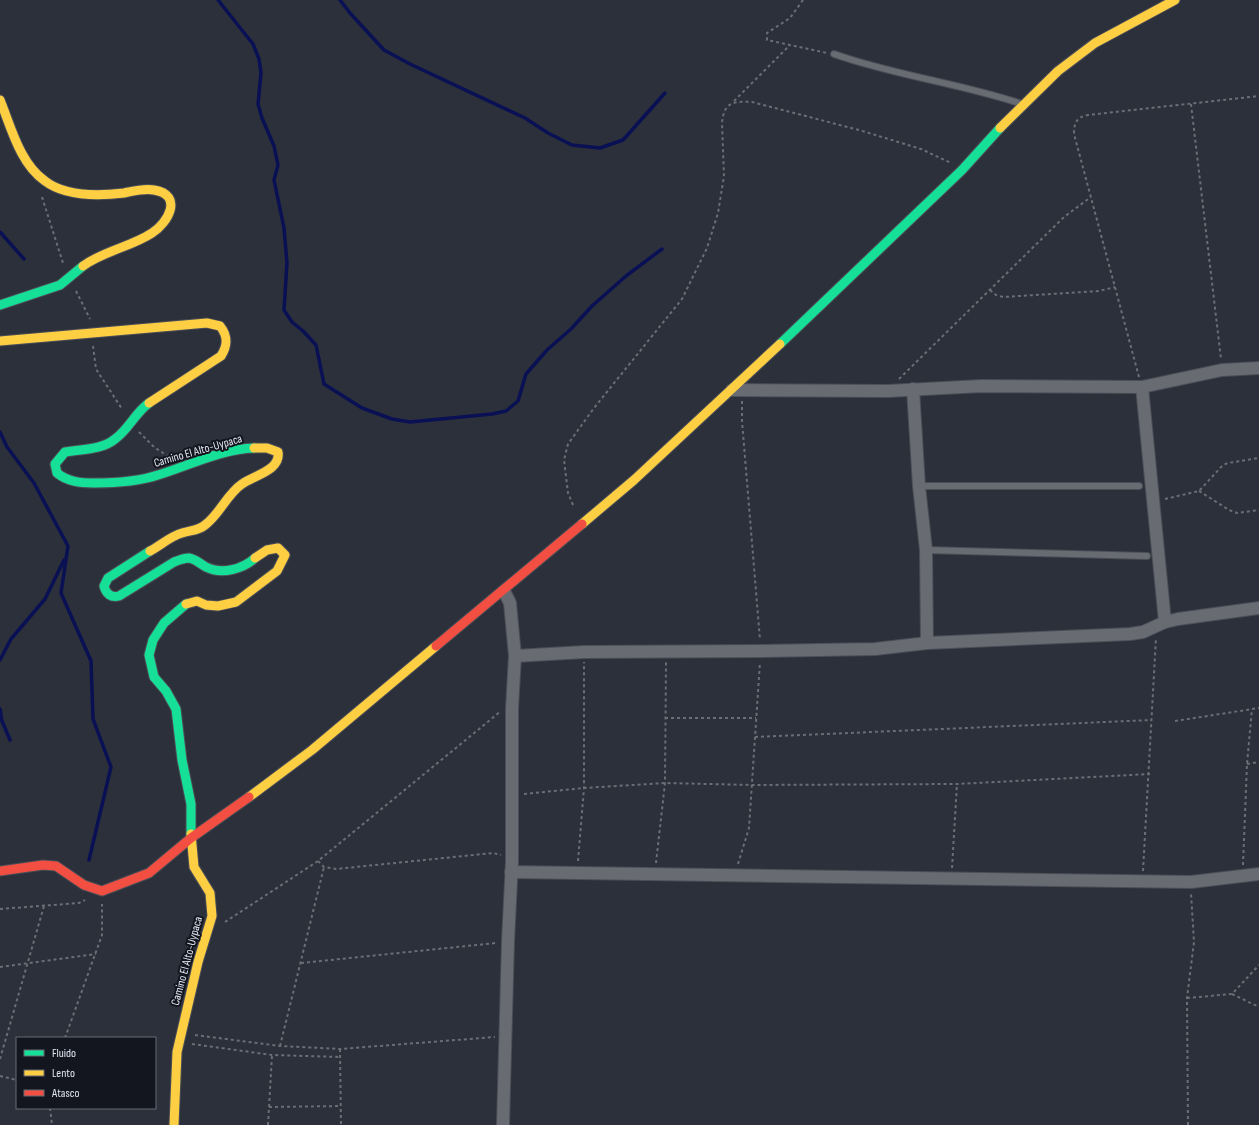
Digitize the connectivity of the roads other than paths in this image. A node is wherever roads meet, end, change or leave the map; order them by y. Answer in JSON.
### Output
{"nodes":[{"id":1,"x":1175,"y":0,"type":"edge"},
{"id":2,"x":834,"y":54,"type":"road end"},
{"id":3,"x":0,"y":100,"type":"edge"},
{"id":4,"x":1023,"y":104,"type":"junction"},
{"id":5,"x":0,"y":305,"type":"edge"},
{"id":6,"x":0,"y":341,"type":"edge"},
{"id":7,"x":1259,"y":368,"type":"edge"},
{"id":8,"x":1142,"y":387,"type":"junction"},
{"id":9,"x":913,"y":389,"type":"junction"},
{"id":10,"x":737,"y":390,"type":"junction"},
{"id":11,"x":919,"y":486,"type":"junction"},
{"id":12,"x":1140,"y":486,"type":"dead end"},
{"id":13,"x":926,"y":550,"type":"junction"},
{"id":14,"x":1147,"y":556,"type":"dead end"},
{"id":15,"x":504,"y":591,"type":"junction"},
{"id":16,"x":1259,"y":608,"type":"edge"},
{"id":17,"x":1165,"y":622,"type":"junction"},
{"id":18,"x":927,"y":644,"type":"junction"},
{"id":19,"x":515,"y":656,"type":"junction"},
{"id":20,"x":191,"y":838,"type":"junction"},
{"id":21,"x":512,"y":866,"type":"junction"},
{"id":22,"x":0,"y":871,"type":"edge"},
{"id":23,"x":1259,"y":874,"type":"edge"},
{"id":24,"x":174,"y":1125,"type":"edge"},
{"id":25,"x":503,"y":1125,"type":"edge"}],
"edges":[{"from":1,"to":4,"type":"street"},
{"from":2,"to":4,"type":"lane"},
{"from":3,"to":5,"type":"street"},
{"from":4,"to":10,"type":"street"},
{"from":6,"to":20,"type":"street","name":"Camino El Alto-Uypaca"},
{"from":7,"to":8,"type":"street"},
{"from":8,"to":9,"type":"street"},
{"from":8,"to":17,"type":"street"},
{"from":9,"to":10,"type":"street"},
{"from":9,"to":11,"type":"street"},
{"from":10,"to":15,"type":"street"},
{"from":11,"to":12,"type":"lane"},
{"from":11,"to":13,"type":"street"},
{"from":13,"to":14,"type":"lane"},
{"from":13,"to":18,"type":"street"},
{"from":15,"to":19,"type":"street"},
{"from":15,"to":20,"type":"street"},
{"from":16,"to":17,"type":"street"},
{"from":17,"to":18,"type":"street"},
{"from":18,"to":19,"type":"street"},
{"from":19,"to":21,"type":"street"},
{"from":20,"to":22,"type":"street"},
{"from":20,"to":24,"type":"street","name":"Camino El Alto-Uypaca"},
{"from":21,"to":23,"type":"street"},
{"from":21,"to":25,"type":"street"}]}
